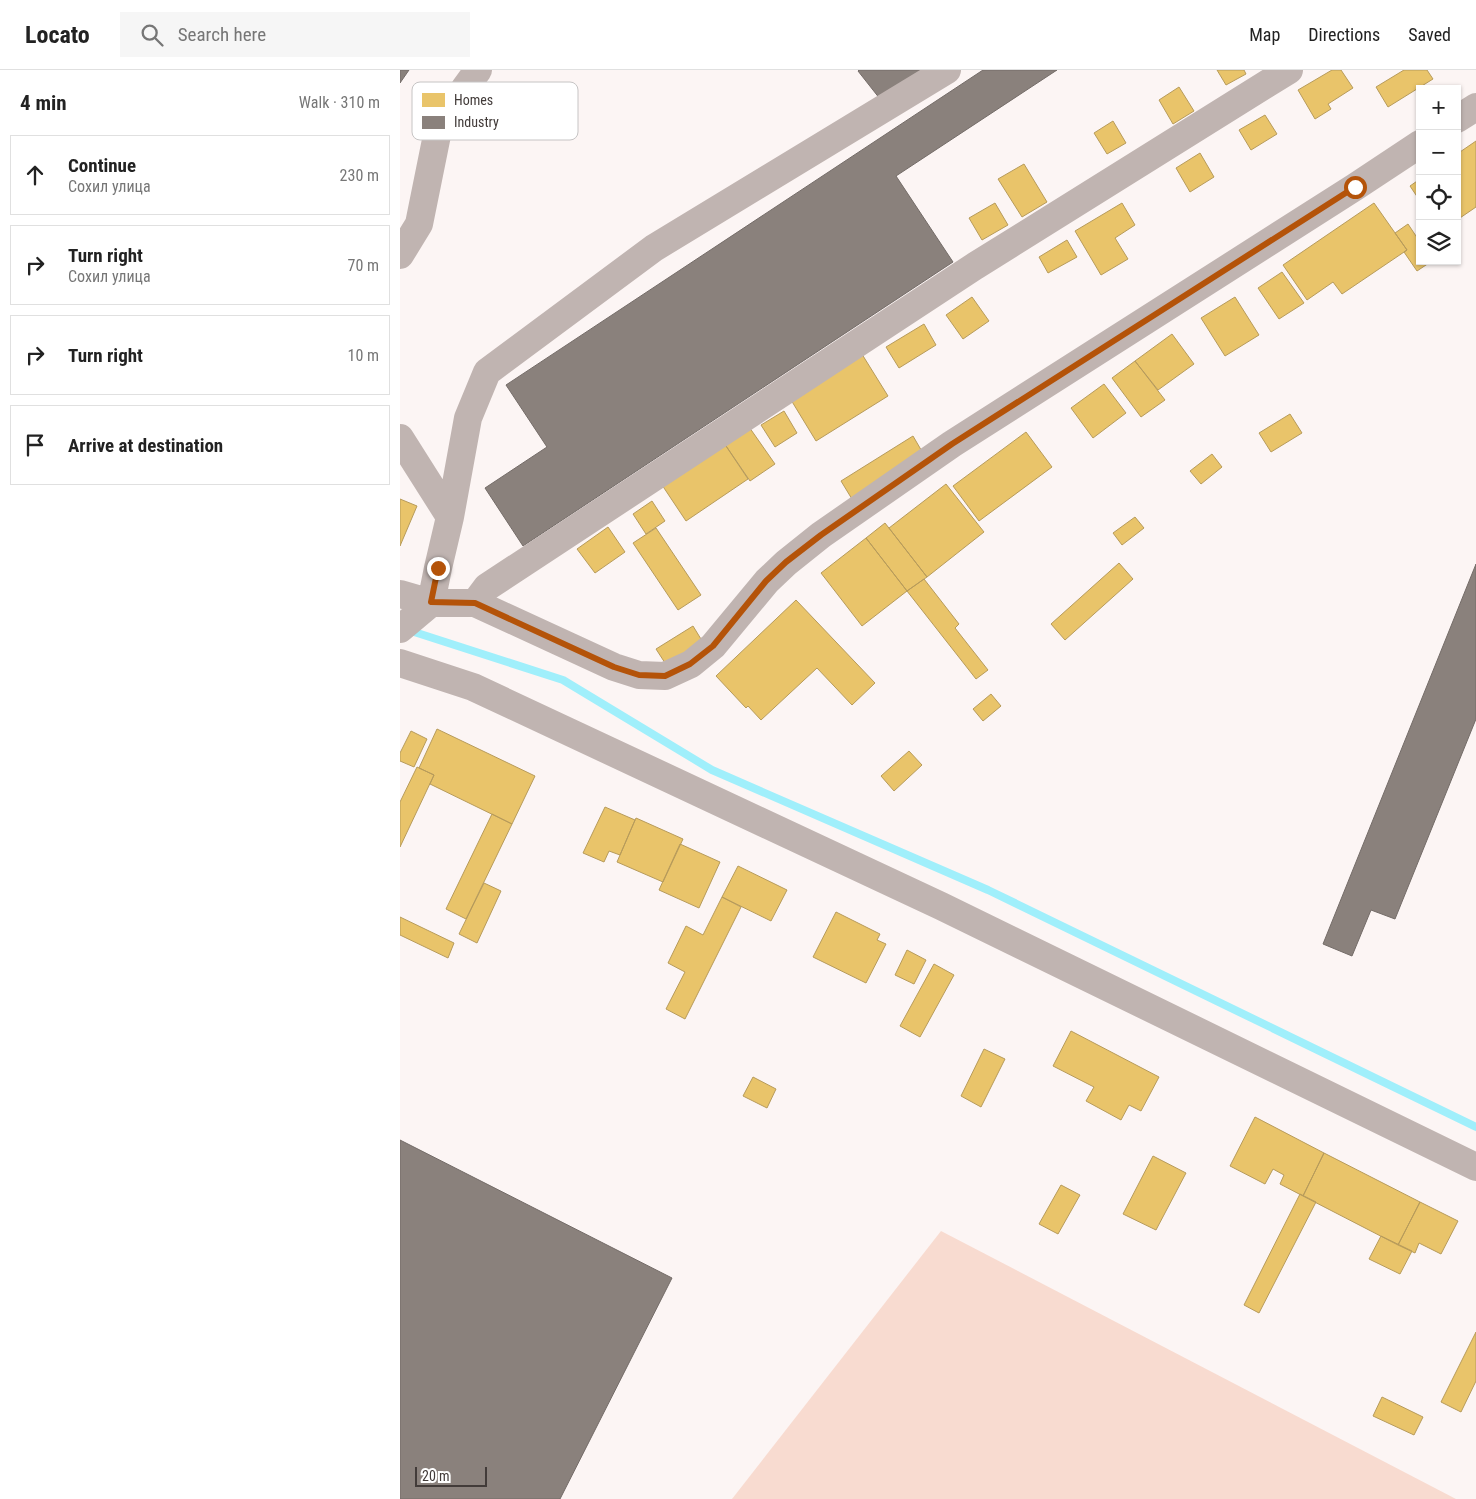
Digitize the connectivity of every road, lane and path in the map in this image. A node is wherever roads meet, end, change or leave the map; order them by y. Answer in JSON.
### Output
{"nodes":[{"id":1,"x":478,"y":70,"type":"edge"},
{"id":2,"x":947,"y":70,"type":"edge"},
{"id":3,"x":1289,"y":70,"type":"edge"},
{"id":4,"x":469,"y":82,"type":"edge"},
{"id":5,"x":1476,"y":106,"type":"edge"},
{"id":6,"x":1461,"y":116,"type":"edge"},
{"id":7,"x":436,"y":140,"type":"edge"},
{"id":8,"x":1416,"y":147,"type":"edge"},
{"id":9,"x":400,"y":256,"type":"edge"},
{"id":10,"x":400,"y":438,"type":"edge"},
{"id":11,"x":450,"y":517,"type":"junction"},
{"id":12,"x":400,"y":594,"type":"edge"},
{"id":13,"x":431,"y":602,"type":"junction"},
{"id":14,"x":475,"y":603,"type":"junction"},
{"id":15,"x":400,"y":629,"type":"edge"},
{"id":16,"x":400,"y":663,"type":"edge"},
{"id":17,"x":1476,"y":1167,"type":"edge"}],
"edges":[{"from":1,"to":4,"type":"street"},
{"from":2,"to":11,"type":"street"},
{"from":3,"to":14,"type":"street"},
{"from":5,"to":6,"type":"street"},
{"from":7,"to":9,"type":"street"},
{"from":8,"to":14,"type":"street"},
{"from":10,"to":11,"type":"street"},
{"from":11,"to":13,"type":"street"},
{"from":12,"to":13,"type":"street"},
{"from":13,"to":14,"type":"street"},
{"from":13,"to":15,"type":"street"},
{"from":16,"to":17,"type":"street"}]}
